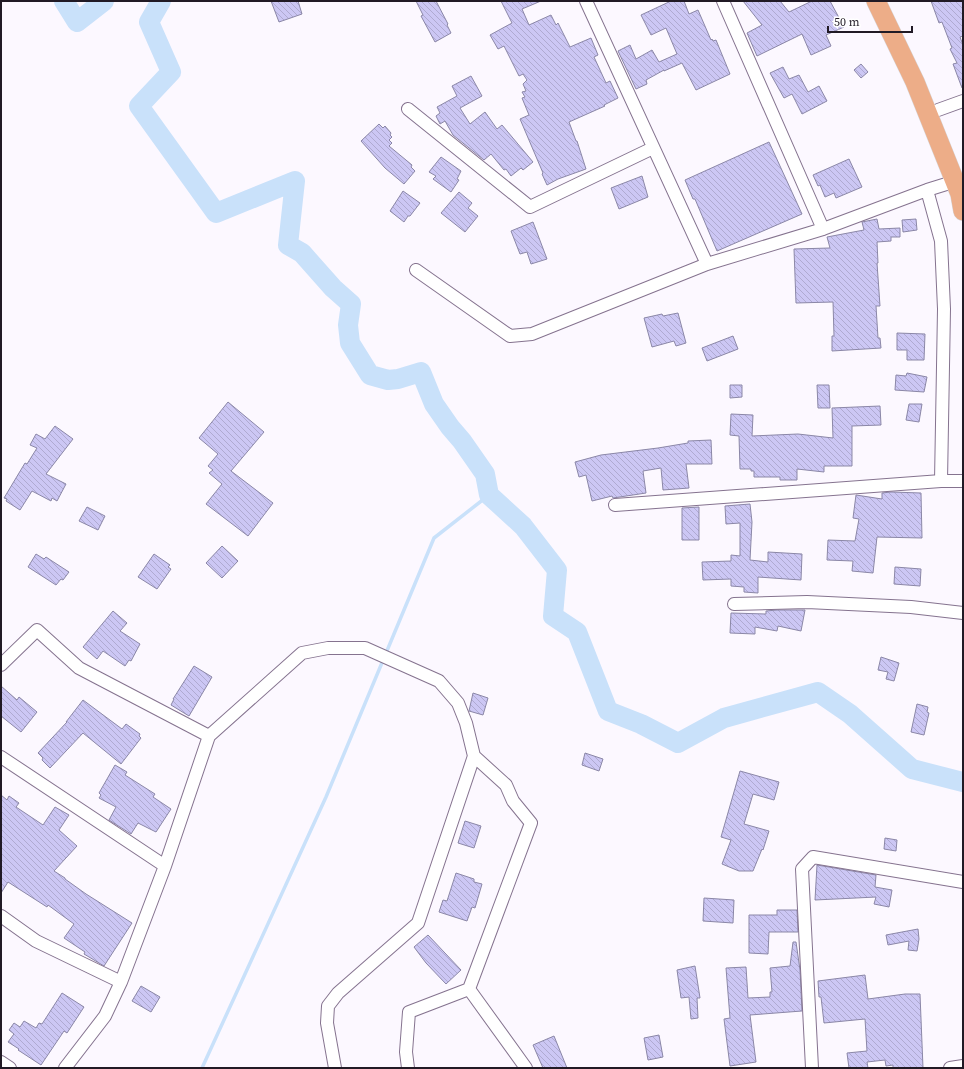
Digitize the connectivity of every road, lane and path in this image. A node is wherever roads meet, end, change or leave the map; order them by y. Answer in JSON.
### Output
{"nodes":[{"id":1,"x":586,"y":1,"type":"edge"},
{"id":2,"x":723,"y":1,"type":"edge"},
{"id":3,"x":876,"y":1,"type":"edge"},
{"id":4,"x":887,"y":1,"type":"edge"},
{"id":5,"x":963,"y":101,"type":"edge"},
{"id":6,"x":408,"y":109,"type":"dead end"},
{"id":7,"x":938,"y":110,"type":"junction"},
{"id":8,"x":653,"y":148,"type":"junction"},
{"id":9,"x":959,"y":179,"type":"edge"},
{"id":10,"x":927,"y":190,"type":"junction"},
{"id":11,"x":963,"y":211,"type":"edge"},
{"id":12,"x":823,"y":229,"type":"junction"},
{"id":13,"x":707,"y":264,"type":"junction"},
{"id":14,"x":416,"y":270,"type":"dead end"},
{"id":15,"x":941,"y":481,"type":"junction"},
{"id":16,"x":963,"y":481,"type":"edge"},
{"id":17,"x":614,"y":505,"type":"dead end"},
{"id":18,"x":734,"y":604,"type":"dead end"},
{"id":19,"x":963,"y":613,"type":"edge"},
{"id":20,"x":1,"y":665,"type":"edge"},
{"id":21,"x":209,"y":736,"type":"junction"},
{"id":22,"x":474,"y":756,"type":"junction"},
{"id":23,"x":1,"y":758,"type":"edge"},
{"id":24,"x":165,"y":866,"type":"junction"},
{"id":25,"x":963,"y":882,"type":"edge"},
{"id":26,"x":1,"y":916,"type":"edge"},
{"id":27,"x":121,"y":982,"type":"junction"},
{"id":28,"x":469,"y":989,"type":"junction"},
{"id":29,"x":1,"y":1062,"type":"edge"},
{"id":30,"x":963,"y":1066,"type":"edge"},
{"id":31,"x":10,"y":1068,"type":"edge"},
{"id":32,"x":65,"y":1068,"type":"edge"},
{"id":33,"x":335,"y":1068,"type":"edge"},
{"id":34,"x":408,"y":1068,"type":"edge"},
{"id":35,"x":526,"y":1068,"type":"edge"},
{"id":36,"x":812,"y":1068,"type":"edge"},
{"id":37,"x":950,"y":1068,"type":"edge"}],
"edges":[{"from":1,"to":8,"type":"street"},
{"from":2,"to":12,"type":"street"},
{"from":3,"to":9,"type":"main road"},
{"from":4,"to":7,"type":"main road"},
{"from":5,"to":7,"type":"street"},
{"from":6,"to":8,"type":"street"},
{"from":7,"to":9,"type":"main road"},
{"from":8,"to":13,"type":"street"},
{"from":9,"to":10,"type":"street"},
{"from":9,"to":11,"type":"main road"},
{"from":10,"to":12,"type":"street"},
{"from":10,"to":15,"type":"street"},
{"from":12,"to":13,"type":"street"},
{"from":13,"to":14,"type":"street"},
{"from":15,"to":16,"type":"street"},
{"from":15,"to":17,"type":"street"},
{"from":18,"to":19,"type":"street"},
{"from":20,"to":21,"type":"street"},
{"from":21,"to":22,"type":"street"},
{"from":21,"to":24,"type":"street"},
{"from":22,"to":28,"type":"street"},
{"from":22,"to":33,"type":"street"},
{"from":23,"to":24,"type":"street"},
{"from":24,"to":27,"type":"street"},
{"from":25,"to":36,"type":"street"},
{"from":26,"to":27,"type":"street"},
{"from":27,"to":32,"type":"street"},
{"from":28,"to":34,"type":"street"},
{"from":28,"to":35,"type":"street"},
{"from":29,"to":31,"type":"street"},
{"from":30,"to":37,"type":"street"}]}
